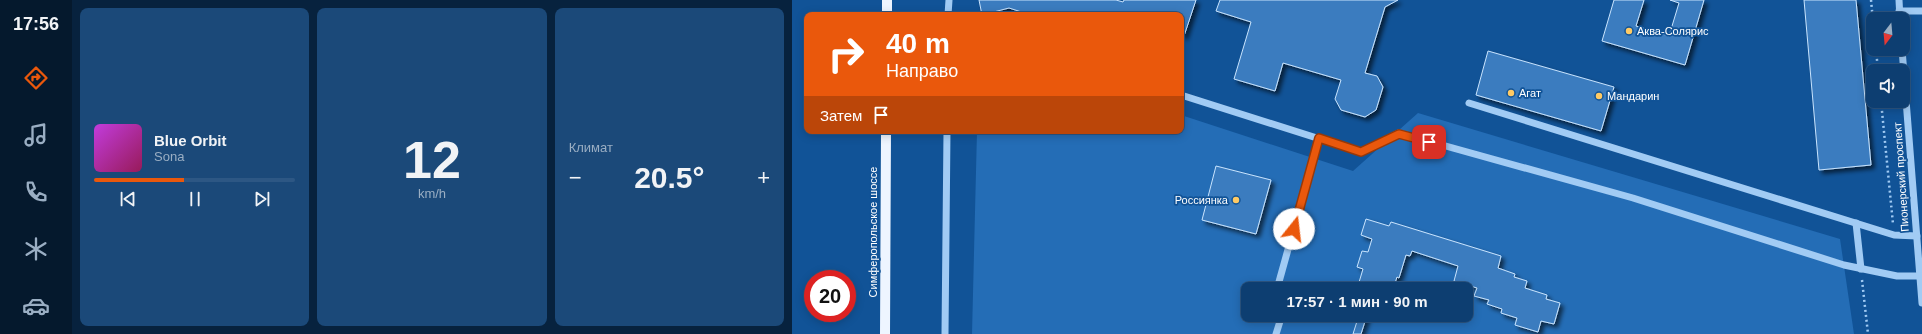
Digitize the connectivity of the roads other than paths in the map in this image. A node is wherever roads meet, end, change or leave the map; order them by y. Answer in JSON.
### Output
{"nodes":[{"id":1,"x":887,"y":0,"type":"edge"},
{"id":2,"x":949,"y":0,"type":"edge"},
{"id":3,"x":1899,"y":0,"type":"edge"},
{"id":4,"x":1900,"y":11,"type":"joint"},
{"id":5,"x":1922,"y":11,"type":"edge"},
{"id":6,"x":887,"y":12,"type":"edge"},
{"id":7,"x":948,"y":12,"type":"edge"},
{"id":8,"x":1903,"y":56,"type":"edge"},
{"id":9,"x":1184,"y":96,"type":"edge"},
{"id":10,"x":1469,"y":103,"type":"dead end"},
{"id":11,"x":886,"y":134,"type":"edge"},
{"id":12,"x":947,"y":134,"type":"edge"},
{"id":13,"x":1319,"y":138,"type":"junction"},
{"id":14,"x":1856,"y":223,"type":"junction"},
{"id":15,"x":1917,"y":236,"type":"junction"},
{"id":16,"x":1861,"y":269,"type":"junction"},
{"id":17,"x":1920,"y":276,"type":"junction"},
{"id":18,"x":1279,"y":282,"type":"edge"},
{"id":19,"x":1922,"y":303,"type":"edge"},
{"id":20,"x":1280,"y":322,"type":"edge"},
{"id":21,"x":885,"y":334,"type":"edge"},
{"id":22,"x":945,"y":334,"type":"edge"},
{"id":23,"x":1276,"y":334,"type":"edge"}],
"edges":[{"from":1,"to":6,"type":"main road"},
{"from":2,"to":7,"type":"street"},
{"from":3,"to":4,"type":"street"},
{"from":4,"to":5,"type":"street"},
{"from":8,"to":15,"type":"street","name":"Пионерский проспект"},
{"from":9,"to":13,"type":"street"},
{"from":10,"to":14,"type":"street"},
{"from":11,"to":21,"type":"main road","name":"Симферопольское шоссе"},
{"from":12,"to":22,"type":"street"},
{"from":13,"to":16,"type":"street"},
{"from":13,"to":18,"type":"street"},
{"from":14,"to":15,"type":"street"},
{"from":14,"to":16,"type":"street"},
{"from":15,"to":17,"type":"street","name":"Пионерский проспект"},
{"from":16,"to":17,"type":"street"},
{"from":17,"to":19,"type":"street","name":"Пионерский проспект"},
{"from":20,"to":23,"type":"street"}]}
